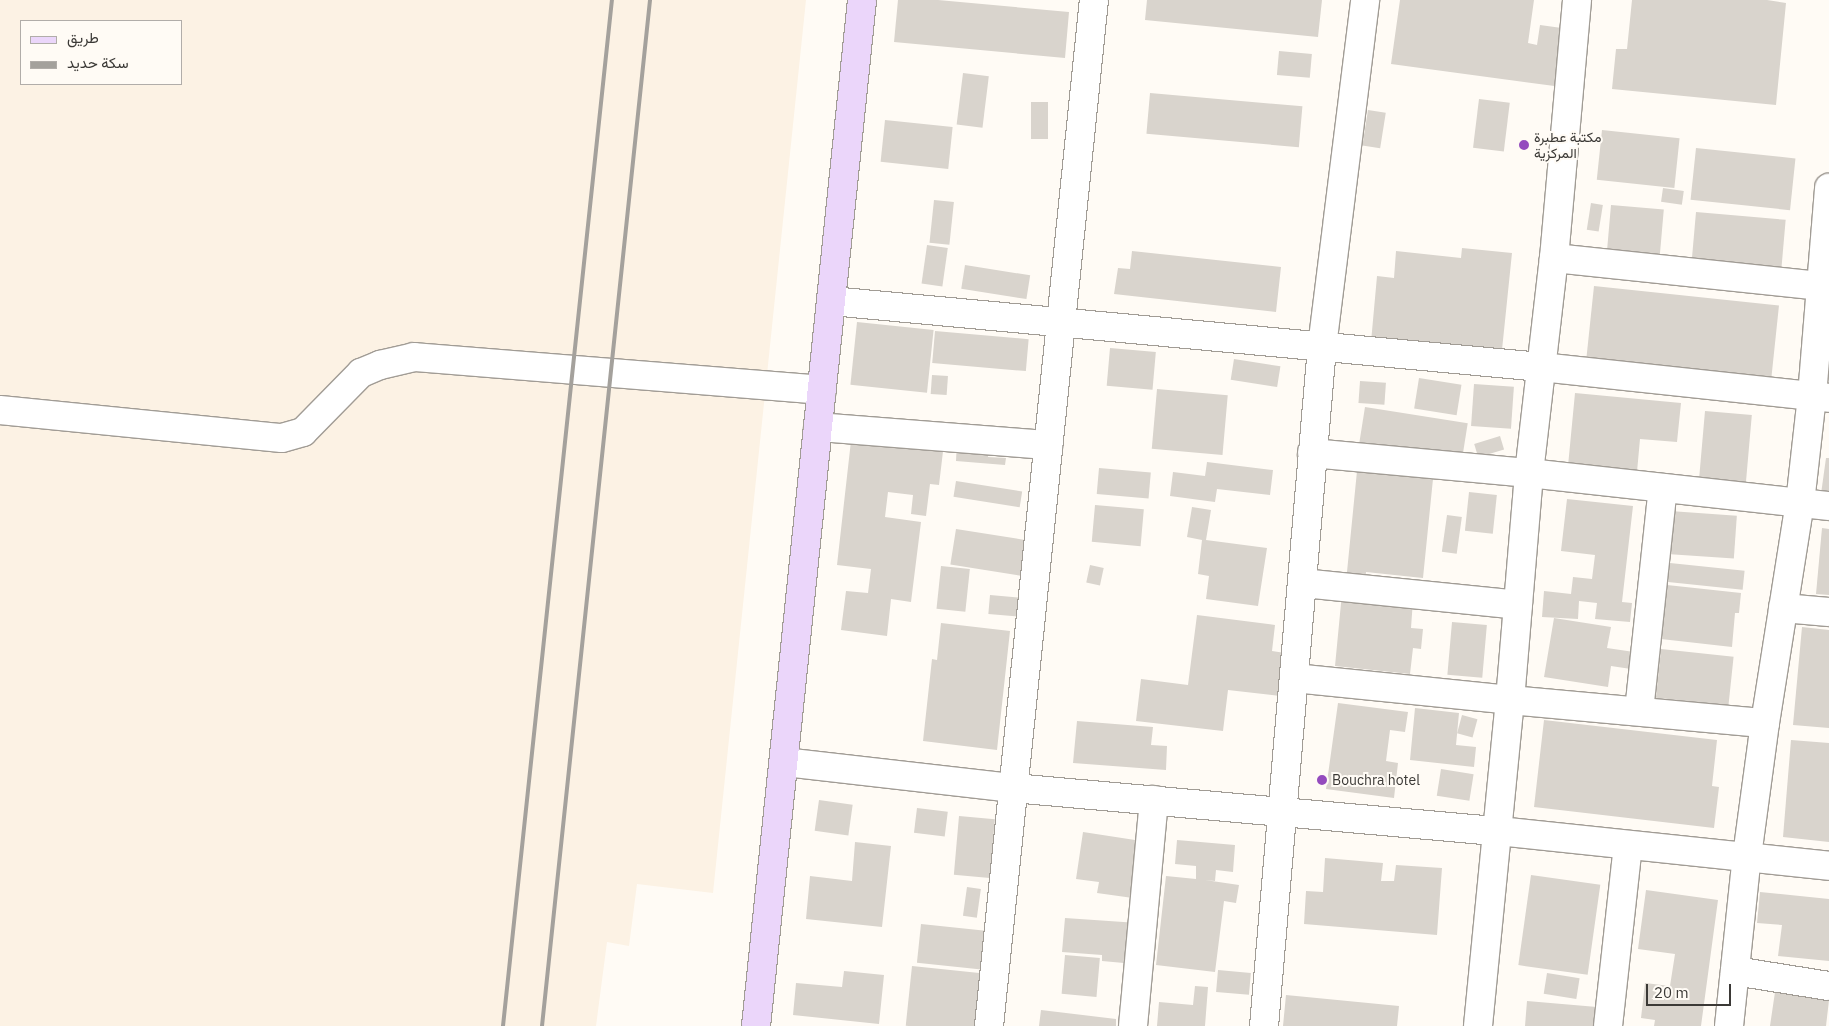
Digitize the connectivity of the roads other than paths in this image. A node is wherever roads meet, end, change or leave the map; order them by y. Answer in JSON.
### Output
{"nodes":[{"id":1,"x":862,"y":0,"type":"edge"},
{"id":2,"x":1094,"y":0,"type":"edge"},
{"id":3,"x":1365,"y":0,"type":"edge"},
{"id":4,"x":1578,"y":0,"type":"edge"},
{"id":5,"x":1829,"y":188,"type":"edge"},
{"id":6,"x":1554,"y":258,"type":"junction"},
{"id":7,"x":1820,"y":286,"type":"junction"},
{"id":8,"x":831,"y":301,"type":"junction"},
{"id":9,"x":1061,"y":323,"type":"junction"},
{"id":10,"x":1322,"y":347,"type":"junction"},
{"id":11,"x":1541,"y":367,"type":"junction"},
{"id":12,"x":822,"y":390,"type":"junction"},
{"id":13,"x":1820,"y":397,"type":"edge"},
{"id":14,"x":0,"y":410,"type":"edge"},
{"id":15,"x":818,"y":427,"type":"junction"},
{"id":16,"x":1048,"y":445,"type":"junction"},
{"id":17,"x":1312,"y":453,"type":"junction"},
{"id":18,"x":1529,"y":473,"type":"junction"},
{"id":19,"x":1663,"y":488,"type":"junction"},
{"id":20,"x":1800,"y":503,"type":"junction"},
{"id":21,"x":1829,"y":506,"type":"edge"},
{"id":22,"x":1303,"y":583,"type":"junction"},
{"id":23,"x":1518,"y":605,"type":"junction"},
{"id":24,"x":1784,"y":608,"type":"junction"},
{"id":25,"x":1829,"y":612,"type":"edge"},
{"id":26,"x":1294,"y":678,"type":"junction"},
{"id":27,"x":1510,"y":700,"type":"junction"},
{"id":28,"x":1639,"y":711,"type":"junction"},
{"id":29,"x":1765,"y":723,"type":"junction"},
{"id":30,"x":784,"y":762,"type":"junction"},
{"id":31,"x":1013,"y":788,"type":"junction"},
{"id":32,"x":1154,"y":800,"type":"junction"},
{"id":33,"x":1283,"y":811,"type":"junction"},
{"id":34,"x":1498,"y":831,"type":"junction"},
{"id":35,"x":1628,"y":846,"type":"junction"},
{"id":36,"x":1748,"y":856,"type":"junction"},
{"id":37,"x":1829,"y":866,"type":"edge"},
{"id":38,"x":1735,"y":971,"type":"junction"},
{"id":39,"x":1829,"y":986,"type":"edge"},
{"id":40,"x":756,"y":1026,"type":"edge"},
{"id":41,"x":989,"y":1026,"type":"edge"},
{"id":42,"x":1132,"y":1026,"type":"edge"},
{"id":43,"x":1264,"y":1026,"type":"edge"},
{"id":44,"x":1478,"y":1026,"type":"edge"},
{"id":45,"x":1608,"y":1026,"type":"edge"},
{"id":46,"x":1729,"y":1026,"type":"edge"}],
"edges":[{"from":1,"to":8,"type":"main road"},
{"from":2,"to":9,"type":"street"},
{"from":3,"to":10,"type":"street"},
{"from":4,"to":6,"type":"street"},
{"from":5,"to":7,"type":"street"},
{"from":6,"to":7,"type":"street"},
{"from":6,"to":11,"type":"street"},
{"from":7,"to":13,"type":"street"},
{"from":8,"to":9,"type":"street"},
{"from":8,"to":12,"type":"main road"},
{"from":9,"to":10,"type":"street"},
{"from":9,"to":16,"type":"street"},
{"from":10,"to":11,"type":"street"},
{"from":10,"to":17,"type":"street"},
{"from":11,"to":13,"type":"street"},
{"from":11,"to":18,"type":"street"},
{"from":12,"to":14,"type":"street"},
{"from":12,"to":15,"type":"main road"},
{"from":13,"to":20,"type":"street"},
{"from":15,"to":16,"type":"street"},
{"from":15,"to":30,"type":"main road"},
{"from":16,"to":31,"type":"street"},
{"from":17,"to":18,"type":"street"},
{"from":17,"to":22,"type":"street"},
{"from":18,"to":19,"type":"street"},
{"from":18,"to":23,"type":"street"},
{"from":19,"to":20,"type":"street"},
{"from":19,"to":28,"type":"street"},
{"from":20,"to":21,"type":"street"},
{"from":20,"to":24,"type":"street"},
{"from":22,"to":23,"type":"street"},
{"from":22,"to":26,"type":"street"},
{"from":23,"to":27,"type":"street"},
{"from":24,"to":25,"type":"street"},
{"from":24,"to":29,"type":"street"},
{"from":26,"to":27,"type":"street"},
{"from":26,"to":33,"type":"street"},
{"from":27,"to":28,"type":"street"},
{"from":27,"to":34,"type":"street"},
{"from":28,"to":29,"type":"street"},
{"from":29,"to":36,"type":"street"},
{"from":30,"to":31,"type":"street"},
{"from":30,"to":40,"type":"main road"},
{"from":31,"to":32,"type":"street"},
{"from":31,"to":41,"type":"street"},
{"from":32,"to":33,"type":"street"},
{"from":32,"to":42,"type":"street"},
{"from":33,"to":34,"type":"street"},
{"from":33,"to":43,"type":"street"},
{"from":34,"to":35,"type":"street"},
{"from":34,"to":44,"type":"street"},
{"from":35,"to":36,"type":"street"},
{"from":35,"to":45,"type":"street"},
{"from":36,"to":37,"type":"street"},
{"from":36,"to":38,"type":"street"},
{"from":38,"to":39,"type":"street"},
{"from":38,"to":46,"type":"street"}]}
